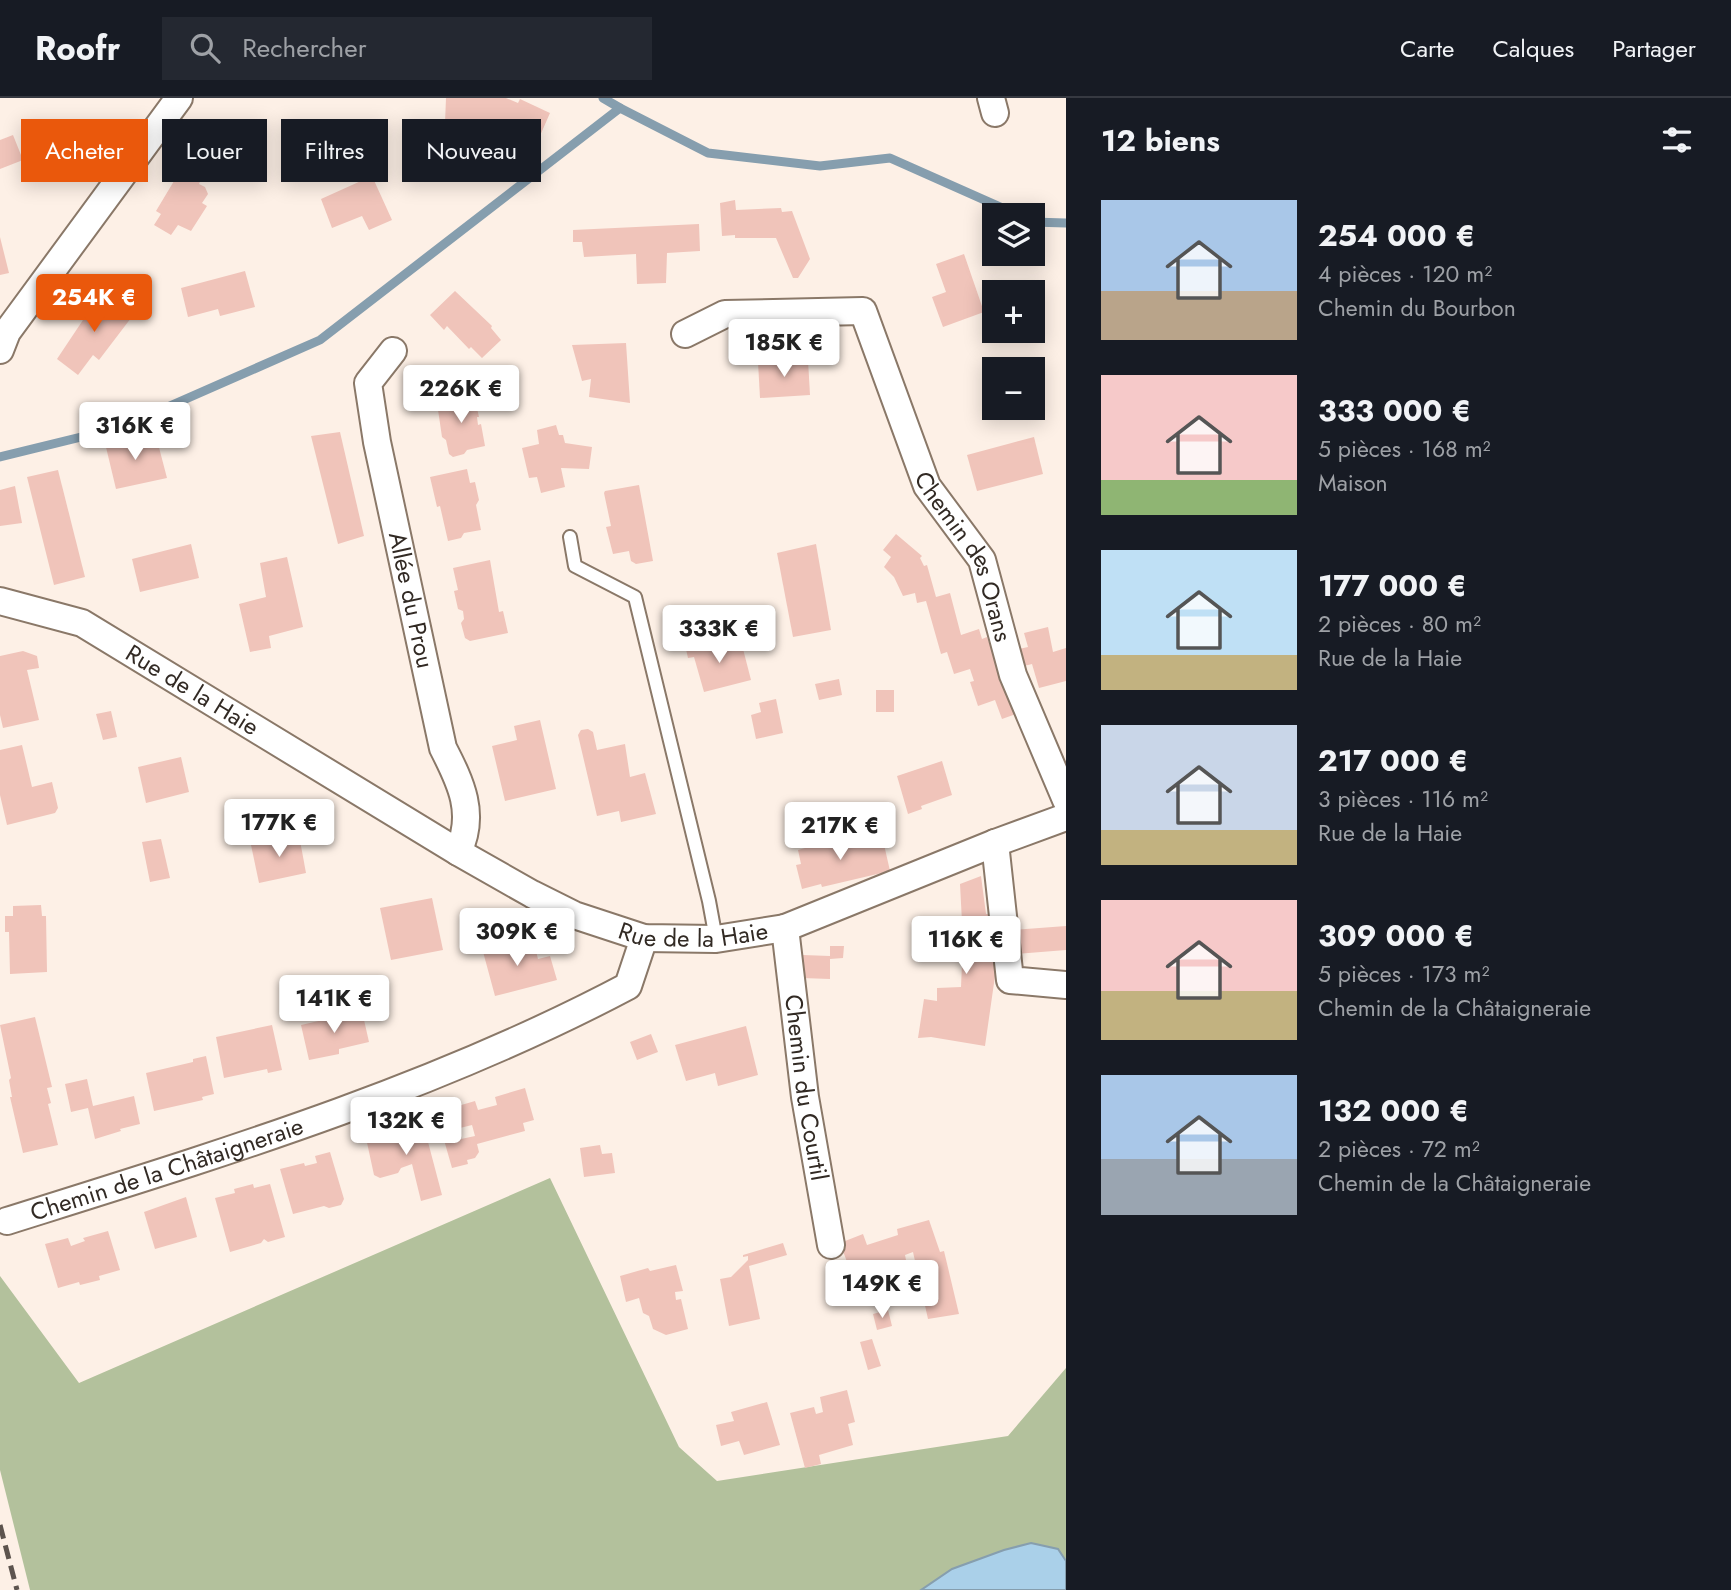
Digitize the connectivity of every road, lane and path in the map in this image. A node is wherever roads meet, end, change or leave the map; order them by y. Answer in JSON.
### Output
{"nodes":[{"id":1,"x":179,"y":98,"type":"edge"},
{"id":2,"x":685,"y":334,"type":"dead end"},
{"id":3,"x":0,"y":350,"type":"edge"},
{"id":4,"x":393,"y":351,"type":"dead end"},
{"id":5,"x":570,"y":537,"type":"dead end"},
{"id":6,"x":0,"y":601,"type":"edge"},
{"id":7,"x":1066,"y":800,"type":"edge"},
{"id":8,"x":1066,"y":817,"type":"edge"},
{"id":9,"x":995,"y":843,"type":"junction"},
{"id":10,"x":458,"y":852,"type":"junction"},
{"id":11,"x":785,"y":928,"type":"junction"},
{"id":12,"x":644,"y":938,"type":"junction"},
{"id":13,"x":716,"y":939,"type":"junction"},
{"id":14,"x":1066,"y":985,"type":"edge"},
{"id":15,"x":7,"y":1221,"type":"dead end"},
{"id":16,"x":831,"y":1245,"type":"dead end"}],
"edges":[{"from":1,"to":3,"type":"street"},
{"from":2,"to":7,"type":"street","name":"Chemin des Orans"},
{"from":4,"to":10,"type":"street","name":"Allée du Prou"},
{"from":5,"to":13,"type":"lane"},
{"from":6,"to":10,"type":"street","name":"Rue de la Haie"},
{"from":8,"to":9,"type":"street","name":"Rue de la Haie"},
{"from":9,"to":11,"type":"street","name":"Rue de la Haie"},
{"from":9,"to":14,"type":"street"},
{"from":10,"to":12,"type":"street","name":"Rue de la Haie"},
{"from":11,"to":13,"type":"street","name":"Rue de la Haie"},
{"from":11,"to":16,"type":"street","name":"Chemin du Courtil"},
{"from":12,"to":13,"type":"street","name":"Rue de la Haie"},
{"from":12,"to":15,"type":"street","name":"Chemin de la Châtaigneraie"}]}
